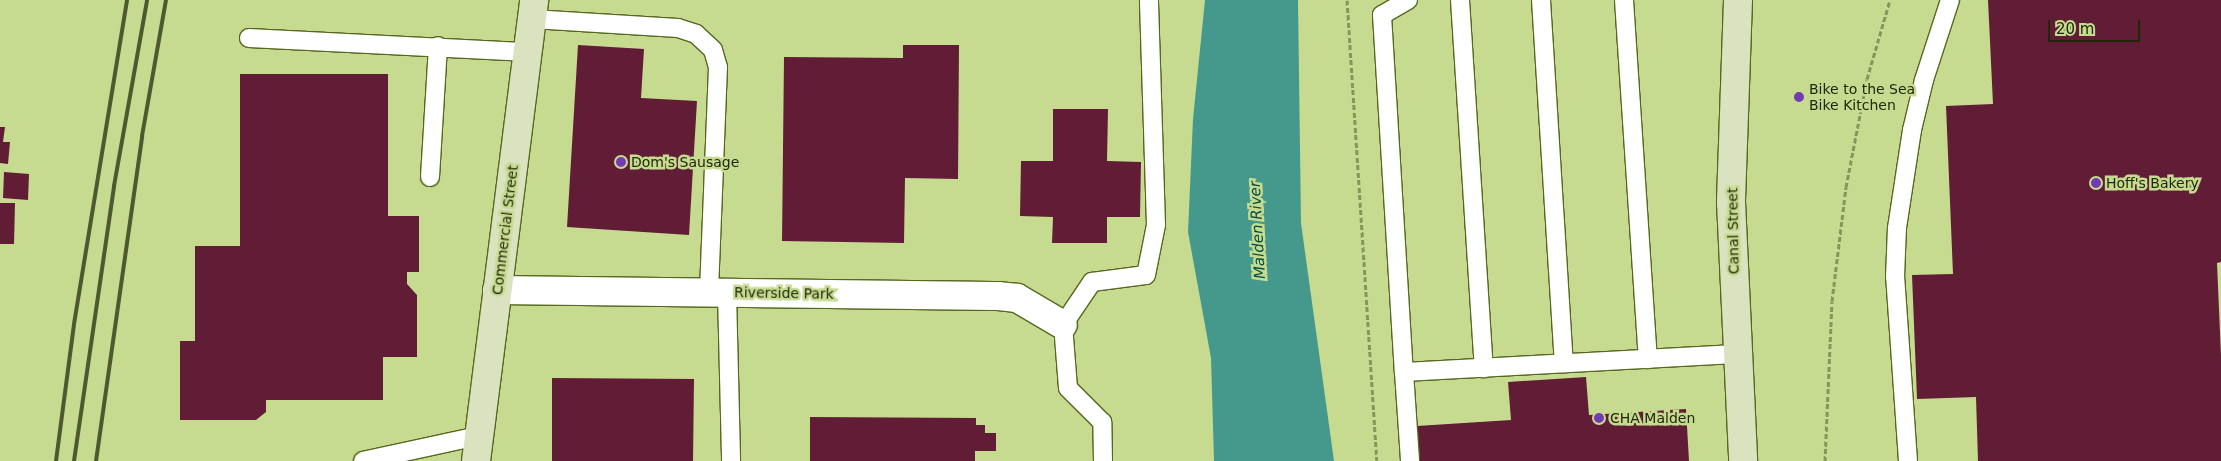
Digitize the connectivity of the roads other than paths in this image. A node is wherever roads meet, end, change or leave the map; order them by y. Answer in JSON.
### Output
{"nodes":[{"id":1,"x":1149,"y":0,"type":"edge"},
{"id":2,"x":1408,"y":0,"type":"edge"},
{"id":3,"x":1460,"y":0,"type":"edge"},
{"id":4,"x":1541,"y":0,"type":"edge"},
{"id":5,"x":1624,"y":0,"type":"edge"},
{"id":6,"x":1738,"y":0,"type":"edge"},
{"id":7,"x":1950,"y":0,"type":"edge"},
{"id":8,"x":533,"y":10,"type":"edge"},
{"id":9,"x":249,"y":38,"type":"dead end"},
{"id":10,"x":438,"y":46,"type":"junction"},
{"id":11,"x":528,"y":52,"type":"junction"},
{"id":12,"x":430,"y":177,"type":"dead end"},
{"id":13,"x":497,"y":290,"type":"junction"},
{"id":14,"x":718,"y":293,"type":"junction"},
{"id":15,"x":1063,"y":325,"type":"junction"},
{"id":16,"x":1736,"y":354,"type":"junction"},
{"id":17,"x":1648,"y":359,"type":"junction"},
{"id":18,"x":1564,"y":363,"type":"junction"},
{"id":19,"x":1484,"y":368,"type":"junction"},
{"id":20,"x":1404,"y":372,"type":"junction"},
{"id":21,"x":477,"y":449,"type":"edge"},
{"id":22,"x":363,"y":461,"type":"edge"},
{"id":23,"x":731,"y":461,"type":"edge"},
{"id":24,"x":1103,"y":461,"type":"edge"},
{"id":25,"x":1410,"y":461,"type":"edge"},
{"id":26,"x":1743,"y":461,"type":"edge"},
{"id":27,"x":1908,"y":461,"type":"edge"}],
"edges":[{"from":1,"to":15,"type":"lane"},
{"from":2,"to":20,"type":"lane"},
{"from":3,"to":19,"type":"lane"},
{"from":4,"to":18,"type":"lane"},
{"from":5,"to":17,"type":"lane"},
{"from":6,"to":16,"type":"street","name":"Canal Street"},
{"from":7,"to":27,"type":"lane"},
{"from":8,"to":11,"type":"street","name":"Commercial Street"},
{"from":8,"to":14,"type":"lane"},
{"from":9,"to":10,"type":"lane"},
{"from":10,"to":11,"type":"lane"},
{"from":10,"to":12,"type":"lane"},
{"from":11,"to":13,"type":"street","name":"Commercial Street"},
{"from":13,"to":14,"type":"street","name":"Riverside Park"},
{"from":13,"to":21,"type":"street","name":"Commercial Street"},
{"from":14,"to":15,"type":"street","name":"Riverside Park"},
{"from":14,"to":23,"type":"lane"},
{"from":15,"to":24,"type":"lane"},
{"from":16,"to":17,"type":"lane"},
{"from":16,"to":26,"type":"street","name":"Canal Street"},
{"from":17,"to":18,"type":"lane"},
{"from":18,"to":19,"type":"lane"},
{"from":19,"to":20,"type":"lane"},
{"from":20,"to":25,"type":"lane"},
{"from":21,"to":22,"type":"lane"}]}
